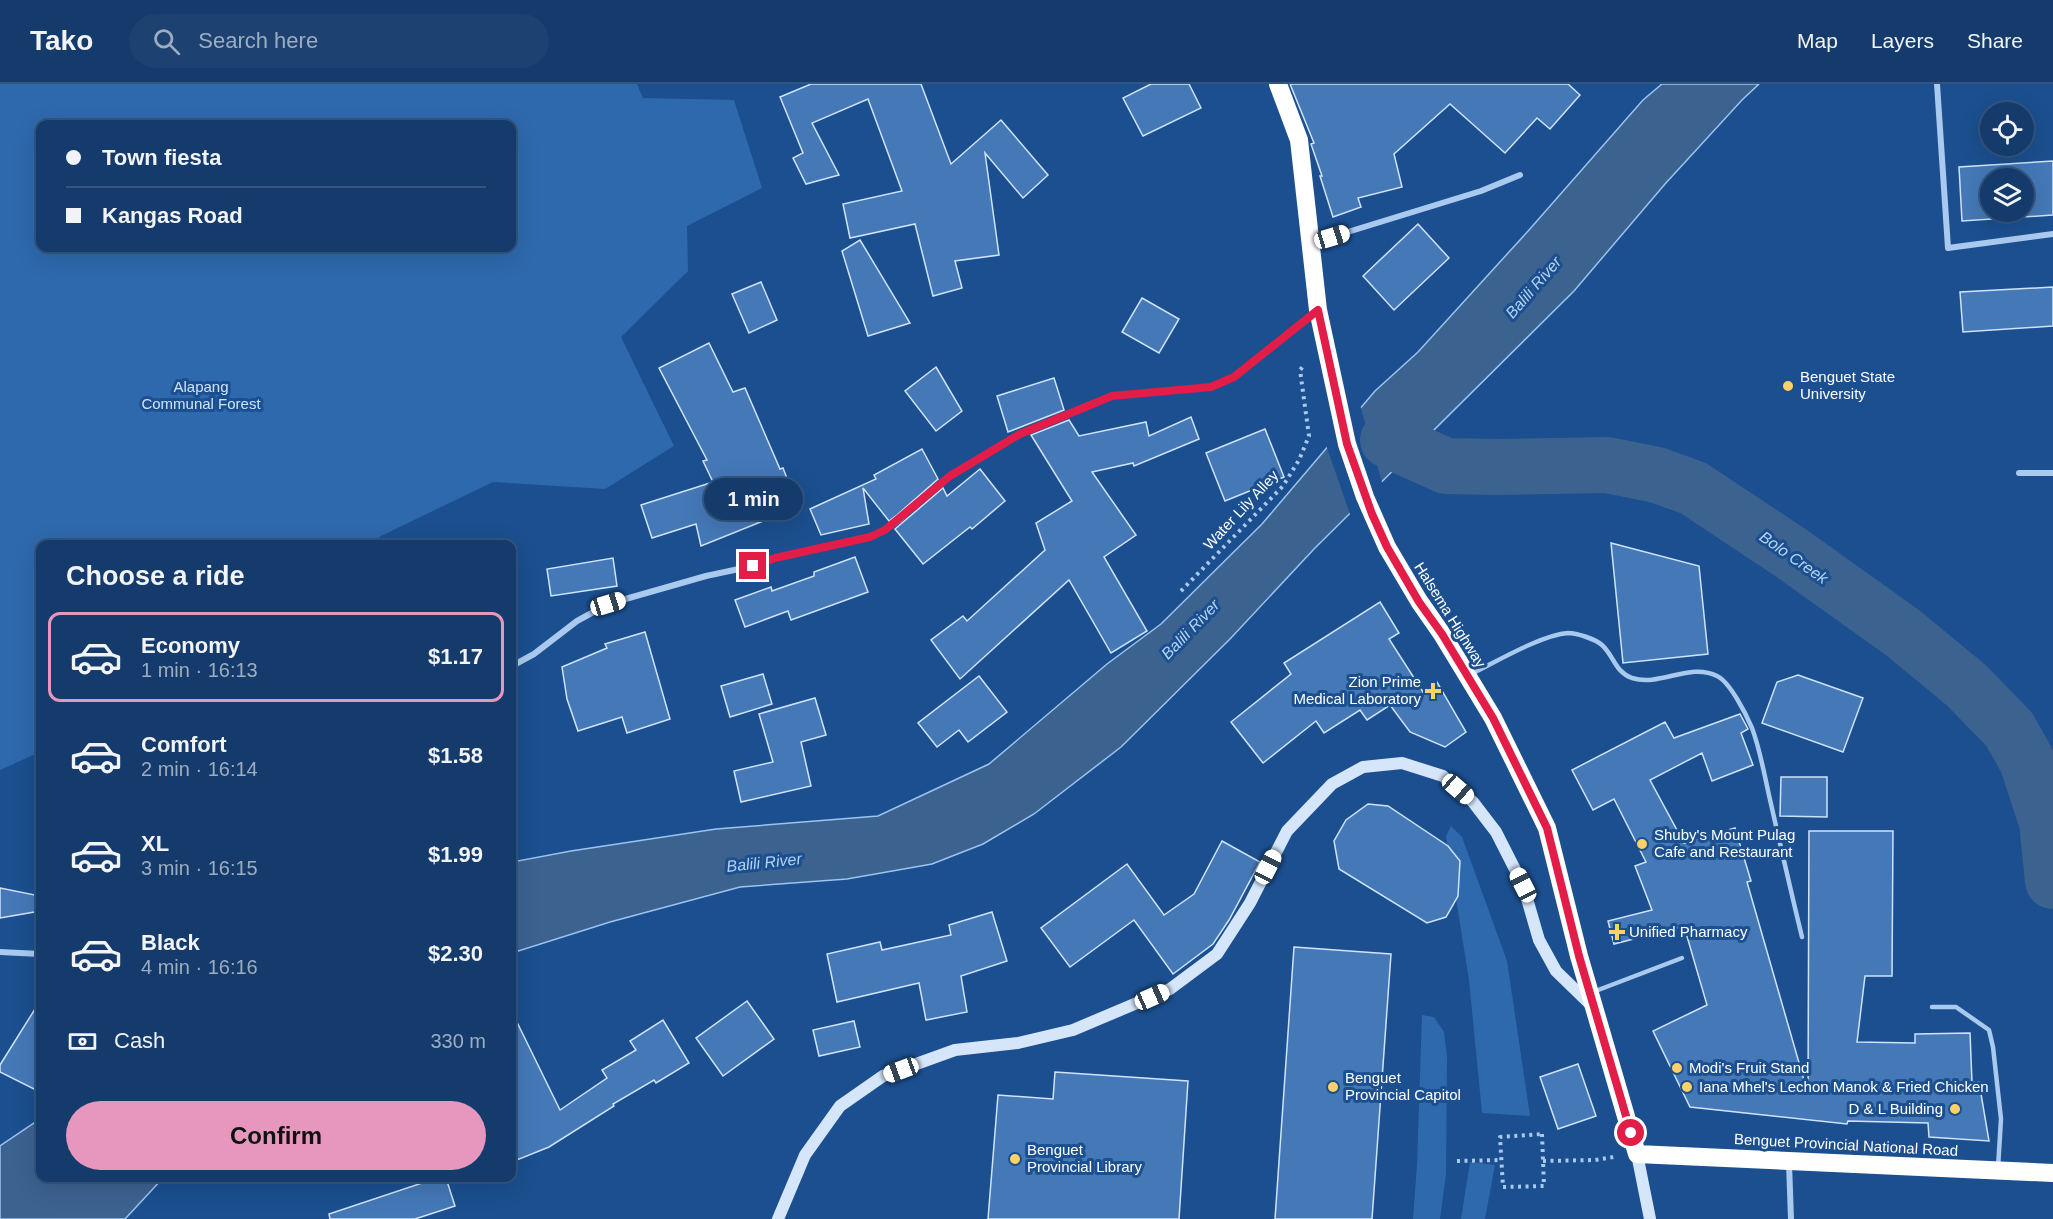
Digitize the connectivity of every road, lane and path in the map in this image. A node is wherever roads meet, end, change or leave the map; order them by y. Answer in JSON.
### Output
{"nodes":[{"id":1,"x":1278,"y":84,"type":"edge"},
{"id":2,"x":1937,"y":84,"type":"edge"},
{"id":3,"x":1520,"y":176,"type":"dead end"},
{"id":4,"x":2053,"y":234,"type":"edge"},
{"id":5,"x":1311,"y":243,"type":"junction"},
{"id":6,"x":1318,"y":310,"type":"junction"},
{"id":7,"x":1324,"y":340,"type":"junction"},
{"id":8,"x":2019,"y":473,"type":"dead end"},
{"id":9,"x":2053,"y":473,"type":"edge"},
{"id":10,"x":1181,"y":591,"type":"dead end"},
{"id":11,"x":516,"y":664,"type":"edge"},
{"id":12,"x":1468,"y":676,"type":"junction"},
{"id":13,"x":1802,"y":937,"type":"dead end"},
{"id":14,"x":0,"y":952,"type":"edge"},
{"id":15,"x":36,"y":954,"type":"edge"},
{"id":16,"x":1682,"y":958,"type":"dead end"},
{"id":17,"x":1592,"y":1001,"type":"junction"},
{"id":18,"x":1932,"y":1007,"type":"dead end"},
{"id":19,"x":1637,"y":1154,"type":"junction"},
{"id":20,"x":1502,"y":1160,"type":"junction"},
{"id":21,"x":1789,"y":1160,"type":"junction"},
{"id":22,"x":1457,"y":1161,"type":"dead end"},
{"id":23,"x":1543,"y":1161,"type":"junction"},
{"id":24,"x":2002,"y":1171,"type":"junction"},
{"id":25,"x":2053,"y":1173,"type":"edge"},
{"id":26,"x":778,"y":1219,"type":"edge"},
{"id":27,"x":1650,"y":1219,"type":"edge"},
{"id":28,"x":1791,"y":1219,"type":"edge"}],
"edges":[{"from":1,"to":5,"type":"highway","name":"Halsema Highway"},
{"from":2,"to":4,"type":"street"},
{"from":3,"to":5,"type":"street"},
{"from":5,"to":6,"type":"highway","name":"Halsema Highway"},
{"from":6,"to":7,"type":"highway","name":"Halsema Highway"},
{"from":6,"to":11,"type":"street"},
{"from":7,"to":10,"type":"path","name":"Water Lily Alley"},
{"from":7,"to":12,"type":"highway","name":"Halsema Highway"},
{"from":8,"to":9,"type":"street"},
{"from":12,"to":13,"type":"lane"},
{"from":12,"to":17,"type":"highway","name":"Halsema Highway"},
{"from":14,"to":15,"type":"street"},
{"from":16,"to":17,"type":"lane"},
{"from":17,"to":19,"type":"highway","name":"Halsema Highway"},
{"from":17,"to":26,"type":"street"},
{"from":18,"to":24,"type":"lane"},
{"from":19,"to":21,"type":"highway","name":"Benguet Provincial National Road"},
{"from":19,"to":23,"type":"path"},
{"from":19,"to":27,"type":"street"},
{"from":20,"to":22,"type":"path"},
{"from":20,"to":23,"type":"path"},
{"from":20,"to":23,"type":"path"},
{"from":21,"to":24,"type":"highway","name":"Benguet Provincial National Road"},
{"from":21,"to":28,"type":"street"},
{"from":24,"to":25,"type":"highway","name":"Benguet Provincial National Road"}]}
